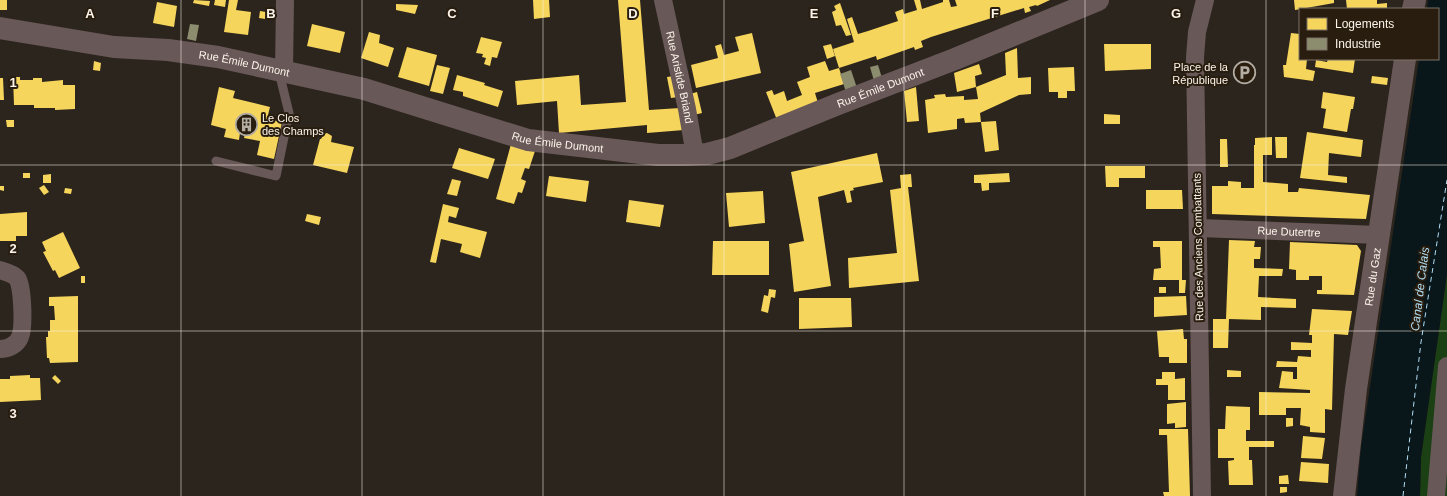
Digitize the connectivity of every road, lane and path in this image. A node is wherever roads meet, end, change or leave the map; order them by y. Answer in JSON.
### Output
{"nodes":[{"id":1,"x":285,"y":0,"type":"edge"},
{"id":2,"x":663,"y":0,"type":"edge"},
{"id":3,"x":1098,"y":0,"type":"edge"},
{"id":4,"x":1205,"y":0,"type":"edge"},
{"id":5,"x":0,"y":28,"type":"edge"},
{"id":6,"x":1405,"y":60,"type":"edge"},
{"id":7,"x":281,"y":71,"type":"junction"},
{"id":8,"x":695,"y":155,"type":"junction"},
{"id":9,"x":216,"y":162,"type":"dead end"},
{"id":10,"x":1198,"y":228,"type":"junction"},
{"id":11,"x":1379,"y":235,"type":"junction"},
{"id":12,"x":0,"y":270,"type":"edge"},
{"id":13,"x":0,"y":349,"type":"edge"},
{"id":14,"x":1447,"y":366,"type":"edge"},
{"id":15,"x":1202,"y":496,"type":"edge"},
{"id":16,"x":1344,"y":496,"type":"edge"},
{"id":17,"x":1436,"y":496,"type":"edge"}],
"edges":[{"from":1,"to":7,"type":"street"},
{"from":2,"to":8,"type":"street","name":"Rue Aristide Briand"},
{"from":3,"to":8,"type":"street","name":"Rue Émile Dumont"},
{"from":4,"to":10,"type":"street","name":"Rue des Anciens Combattants"},
{"from":5,"to":7,"type":"street","name":"Rue Émile Dumont"},
{"from":6,"to":11,"type":"street","name":"Rue du Gaz"},
{"from":7,"to":8,"type":"street","name":"Rue Émile Dumont"},
{"from":7,"to":9,"type":"lane"},
{"from":10,"to":11,"type":"street","name":"Rue Dutertre"},
{"from":10,"to":15,"type":"street","name":"Rue des Anciens Combattants"},
{"from":11,"to":16,"type":"street","name":"Rue du Gaz"},
{"from":12,"to":13,"type":"street"},
{"from":14,"to":17,"type":"street"}]}
